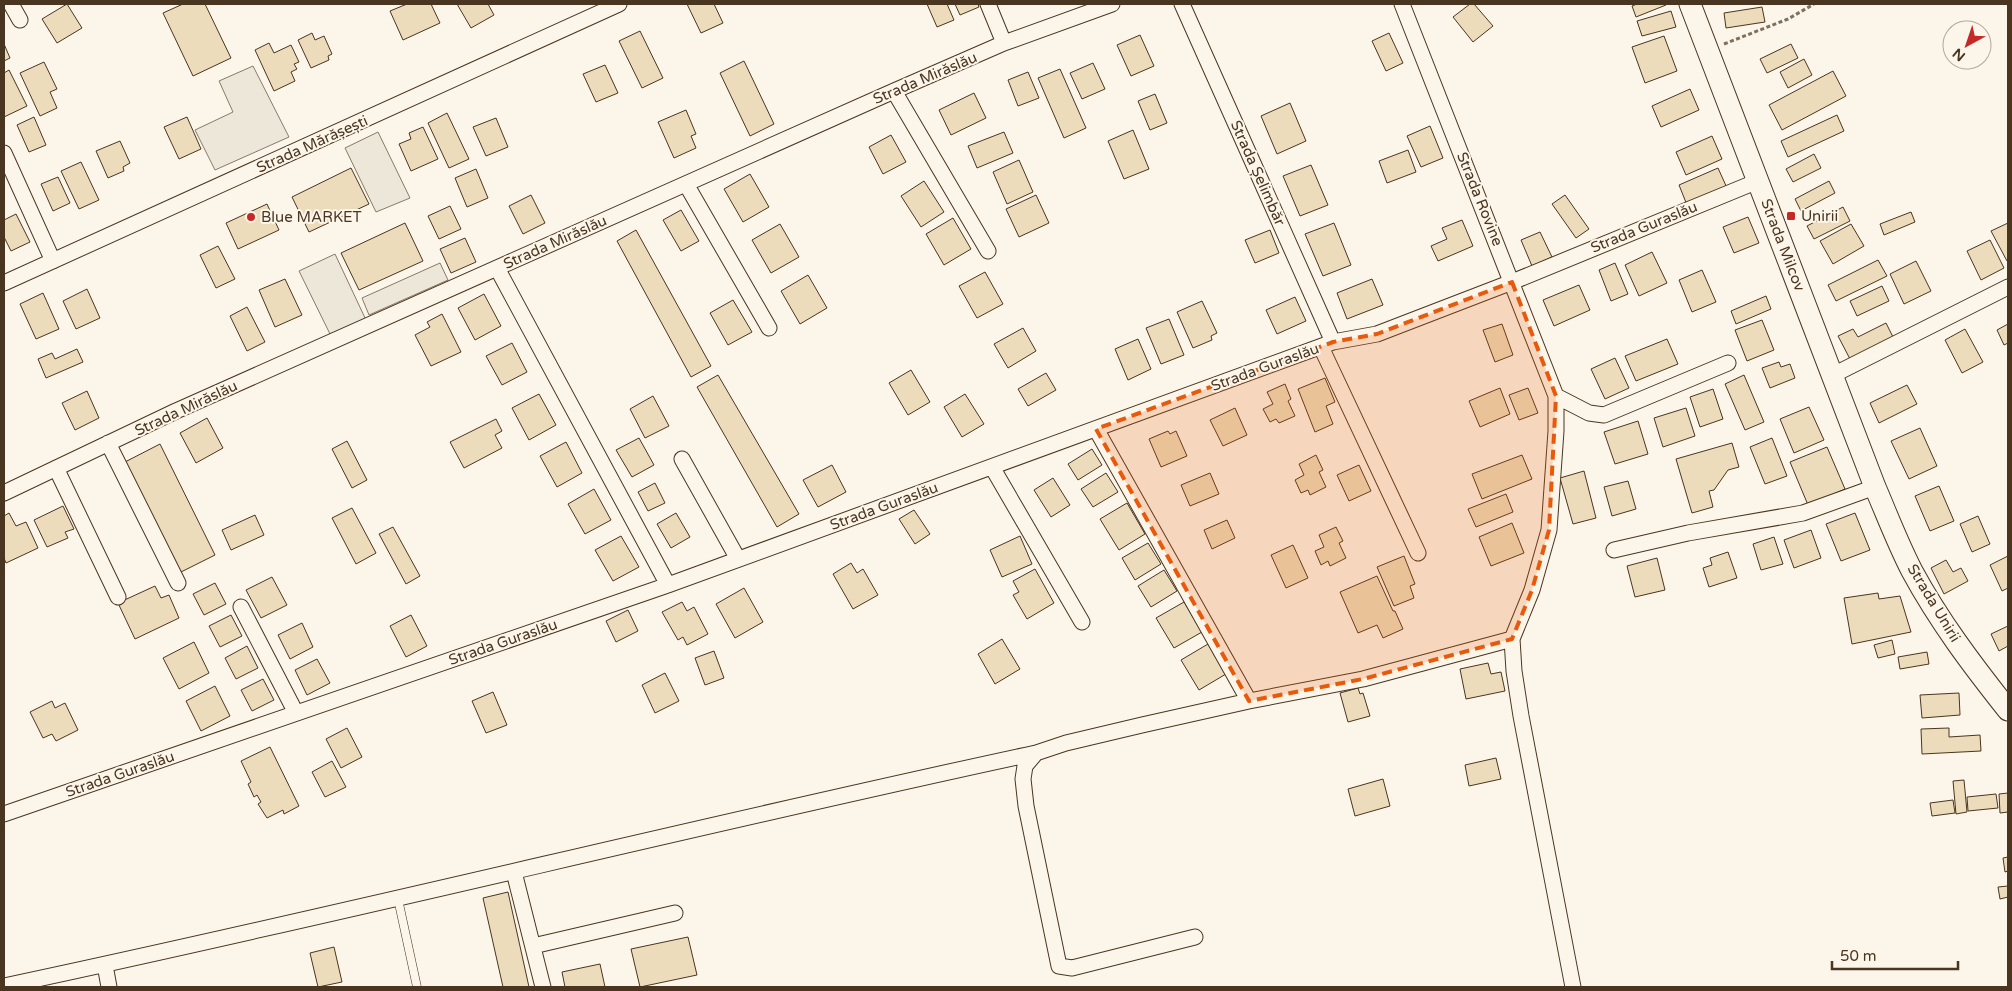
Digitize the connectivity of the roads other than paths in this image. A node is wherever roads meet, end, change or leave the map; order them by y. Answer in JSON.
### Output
{"nodes":[{"id":1,"x":11,"y":4,"type":"edge"},
{"id":2,"x":619,"y":4,"type":"edge"},
{"id":3,"x":988,"y":4,"type":"edge"},
{"id":4,"x":1112,"y":4,"type":"edge"},
{"id":5,"x":1182,"y":4,"type":"edge"},
{"id":6,"x":1402,"y":4,"type":"edge"},
{"id":7,"x":1690,"y":4,"type":"edge"},
{"id":8,"x":20,"y":20,"type":"dead end"},
{"id":9,"x":1004,"y":43,"type":"junction"},
{"id":10,"x":894,"y":91,"type":"junction"},
{"id":11,"x":4,"y":153,"type":"edge"},
{"id":12,"x":1758,"y":180,"type":"junction"},
{"id":13,"x":686,"y":184,"type":"junction"},
{"id":14,"x":988,"y":251,"type":"dead end"},
{"id":15,"x":53,"y":261,"type":"junction"},
{"id":16,"x":497,"y":268,"type":"junction"},
{"id":17,"x":1512,"y":282,"type":"junction"},
{"id":18,"x":4,"y":283,"type":"edge"},
{"id":19,"x":2008,"y":287,"type":"edge"},
{"id":20,"x":769,"y":328,"type":"dead end"},
{"id":21,"x":1327,"y":345,"type":"junction"},
{"id":22,"x":1728,"y":363,"type":"dead end"},
{"id":23,"x":1833,"y":375,"type":"junction"},
{"id":24,"x":1556,"y":396,"type":"junction"},
{"id":25,"x":1096,"y":429,"type":"junction"},
{"id":26,"x":108,"y":444,"type":"junction"},
{"id":27,"x":682,"y":459,"type":"dead end"},
{"id":28,"x":992,"y":467,"type":"junction"},
{"id":29,"x":56,"y":468,"type":"junction"},
{"id":30,"x":1875,"y":487,"type":"junction"},
{"id":31,"x":4,"y":493,"type":"edge"},
{"id":32,"x":1614,"y":550,"type":"dead end"},
{"id":33,"x":1418,"y":553,"type":"dead end"},
{"id":34,"x":738,"y":559,"type":"junction"},
{"id":35,"x":178,"y":583,"type":"dead end"},
{"id":36,"x":668,"y":585,"type":"junction"},
{"id":37,"x":118,"y":597,"type":"dead end"},
{"id":38,"x":241,"y":607,"type":"dead end"},
{"id":39,"x":1082,"y":622,"type":"dead end"},
{"id":40,"x":1512,"y":639,"type":"junction"},
{"id":41,"x":1249,"y":701,"type":"junction"},
{"id":42,"x":2008,"y":710,"type":"edge"},
{"id":43,"x":296,"y":713,"type":"junction"},
{"id":44,"x":1036,"y":753,"type":"junction"},
{"id":45,"x":4,"y":814,"type":"edge"},
{"id":46,"x":514,"y":872,"type":"junction"},
{"id":47,"x":398,"y":899,"type":"junction"},
{"id":48,"x":675,"y":913,"type":"dead end"},
{"id":49,"x":1195,"y":937,"type":"dead end"},
{"id":50,"x":533,"y":946,"type":"junction"},
{"id":51,"x":105,"y":965,"type":"junction"},
{"id":52,"x":4,"y":986,"type":"edge"},
{"id":53,"x":109,"y":987,"type":"edge"},
{"id":54,"x":417,"y":987,"type":"edge"},
{"id":55,"x":543,"y":987,"type":"edge"},
{"id":56,"x":1573,"y":987,"type":"edge"}],
"edges":[{"from":1,"to":8,"type":"street"},
{"from":2,"to":15,"type":"street","name":"Strada Mărășești"},
{"from":3,"to":9,"type":"street"},
{"from":4,"to":9,"type":"street","name":"Strada Mirăslău"},
{"from":5,"to":21,"type":"street","name":"Strada Șelimbăr"},
{"from":6,"to":17,"type":"street","name":"Strada Rovine"},
{"from":7,"to":12,"type":"main road","name":"Strada Milcov"},
{"from":9,"to":10,"type":"street","name":"Strada Mirăslău"},
{"from":10,"to":13,"type":"street","name":"Strada Mirăslău"},
{"from":10,"to":14,"type":"street"},
{"from":11,"to":15,"type":"street"},
{"from":12,"to":17,"type":"street","name":"Strada Guraslău"},
{"from":12,"to":23,"type":"main road","name":"Strada Milcov"},
{"from":13,"to":16,"type":"street","name":"Strada Mirăslău"},
{"from":13,"to":20,"type":"street"},
{"from":15,"to":18,"type":"street","name":"Strada Mărășești"},
{"from":16,"to":26,"type":"street","name":"Strada Mirăslău"},
{"from":16,"to":36,"type":"street"},
{"from":17,"to":21,"type":"street","name":"Strada Guraslău"},
{"from":17,"to":24,"type":"street","name":"Strada Rovine"},
{"from":19,"to":23,"type":"street"},
{"from":21,"to":25,"type":"street","name":"Strada Guraslău"},
{"from":21,"to":33,"type":"street","name":"Strada Șelimbăr"},
{"from":22,"to":24,"type":"street"},
{"from":23,"to":30,"type":"main road","name":"Strada Milcov"},
{"from":24,"to":40,"type":"street"},
{"from":25,"to":28,"type":"street","name":"Strada Guraslău"},
{"from":25,"to":41,"type":"street"},
{"from":26,"to":29,"type":"street","name":"Strada Mirăslău"},
{"from":26,"to":35,"type":"street"},
{"from":27,"to":34,"type":"street"},
{"from":28,"to":34,"type":"street","name":"Strada Guraslău"},
{"from":28,"to":39,"type":"street"},
{"from":29,"to":31,"type":"street","name":"Strada Mirăslău"},
{"from":29,"to":37,"type":"street"},
{"from":30,"to":32,"type":"street"},
{"from":30,"to":42,"type":"main road","name":"Strada Unirii"},
{"from":34,"to":36,"type":"street","name":"Strada Guraslău"},
{"from":36,"to":43,"type":"street","name":"Strada Guraslău"},
{"from":38,"to":43,"type":"street"},
{"from":40,"to":41,"type":"street"},
{"from":40,"to":56,"type":"street"},
{"from":41,"to":44,"type":"street"},
{"from":43,"to":45,"type":"street","name":"Strada Guraslău"},
{"from":44,"to":46,"type":"street"},
{"from":44,"to":49,"type":"street"},
{"from":46,"to":47,"type":"street"},
{"from":46,"to":50,"type":"street"},
{"from":47,"to":51,"type":"street"},
{"from":47,"to":54,"type":"lane"},
{"from":48,"to":50,"type":"street"},
{"from":50,"to":55,"type":"street"},
{"from":51,"to":52,"type":"street"},
{"from":51,"to":53,"type":"street"}]}
